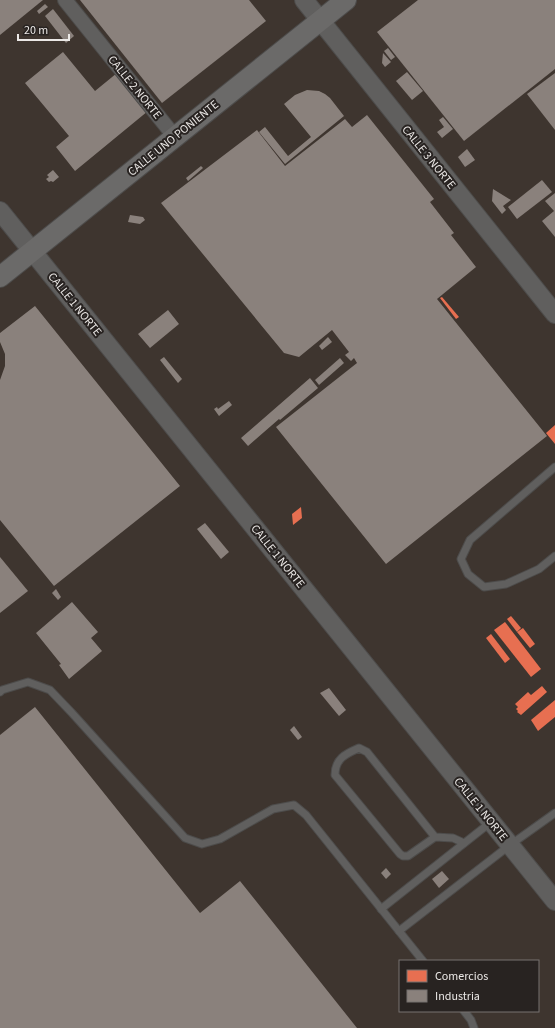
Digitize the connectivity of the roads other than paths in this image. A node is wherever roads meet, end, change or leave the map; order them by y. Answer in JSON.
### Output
{"nodes":[{"id":1,"x":65,"y":0,"type":"edge"},
{"id":2,"x":304,"y":0,"type":"edge"},
{"id":3,"x":346,"y":0,"type":"edge"},
{"id":4,"x":320,"y":21,"type":"junction"},
{"id":5,"x":175,"y":137,"type":"junction"},
{"id":6,"x":0,"y":211,"type":"edge"},
{"id":7,"x":32,"y":251,"type":"junction"},
{"id":8,"x":0,"y":277,"type":"edge"},
{"id":9,"x":555,"y":314,"type":"edge"},
{"id":10,"x":555,"y":467,"type":"edge"},
{"id":11,"x":555,"y":556,"type":"edge"},
{"id":12,"x":0,"y":692,"type":"edge"},
{"id":13,"x":555,"y":812,"type":"edge"},
{"id":14,"x":491,"y":822,"type":"junction"},
{"id":15,"x":434,"y":837,"type":"junction"},
{"id":16,"x":464,"y":843,"type":"junction"},
{"id":17,"x":510,"y":845,"type":"junction"},
{"id":18,"x":555,"y":901,"type":"edge"},
{"id":19,"x":381,"y":909,"type":"junction"},
{"id":20,"x":399,"y":931,"type":"junction"},
{"id":21,"x":422,"y":960,"type":"edge"},
{"id":22,"x":465,"y":1012,"type":"edge"},
{"id":23,"x":474,"y":1028,"type":"edge"}],
"edges":[{"from":1,"to":5,"type":"street","name":"CALLE 2 NORTE"},
{"from":2,"to":4,"type":"street","name":"CALLE 3 NORTE"},
{"from":3,"to":4,"type":"main road","name":"CALLE UNO PONIENTE"},
{"from":4,"to":5,"type":"main road","name":"CALLE UNO PONIENTE"},
{"from":4,"to":9,"type":"street","name":"CALLE 3 NORTE"},
{"from":5,"to":7,"type":"main road","name":"CALLE UNO PONIENTE"},
{"from":6,"to":7,"type":"street","name":"CALLE 1 NORTE"},
{"from":7,"to":8,"type":"main road","name":"CALLE UNO PONIENTE"},
{"from":7,"to":14,"type":"street","name":"CALLE 1 NORTE"},
{"from":10,"to":11,"type":"lane"},
{"from":12,"to":19,"type":"lane"},
{"from":13,"to":17,"type":"lane"},
{"from":14,"to":16,"type":"lane"},
{"from":14,"to":17,"type":"street","name":"CALLE 1 NORTE"},
{"from":15,"to":15,"type":"lane"},
{"from":15,"to":16,"type":"lane"},
{"from":16,"to":19,"type":"lane"},
{"from":17,"to":18,"type":"street","name":"CALLE 1 NORTE"},
{"from":17,"to":20,"type":"lane"},
{"from":19,"to":20,"type":"lane"},
{"from":20,"to":21,"type":"lane"},
{"from":22,"to":23,"type":"lane"}]}
